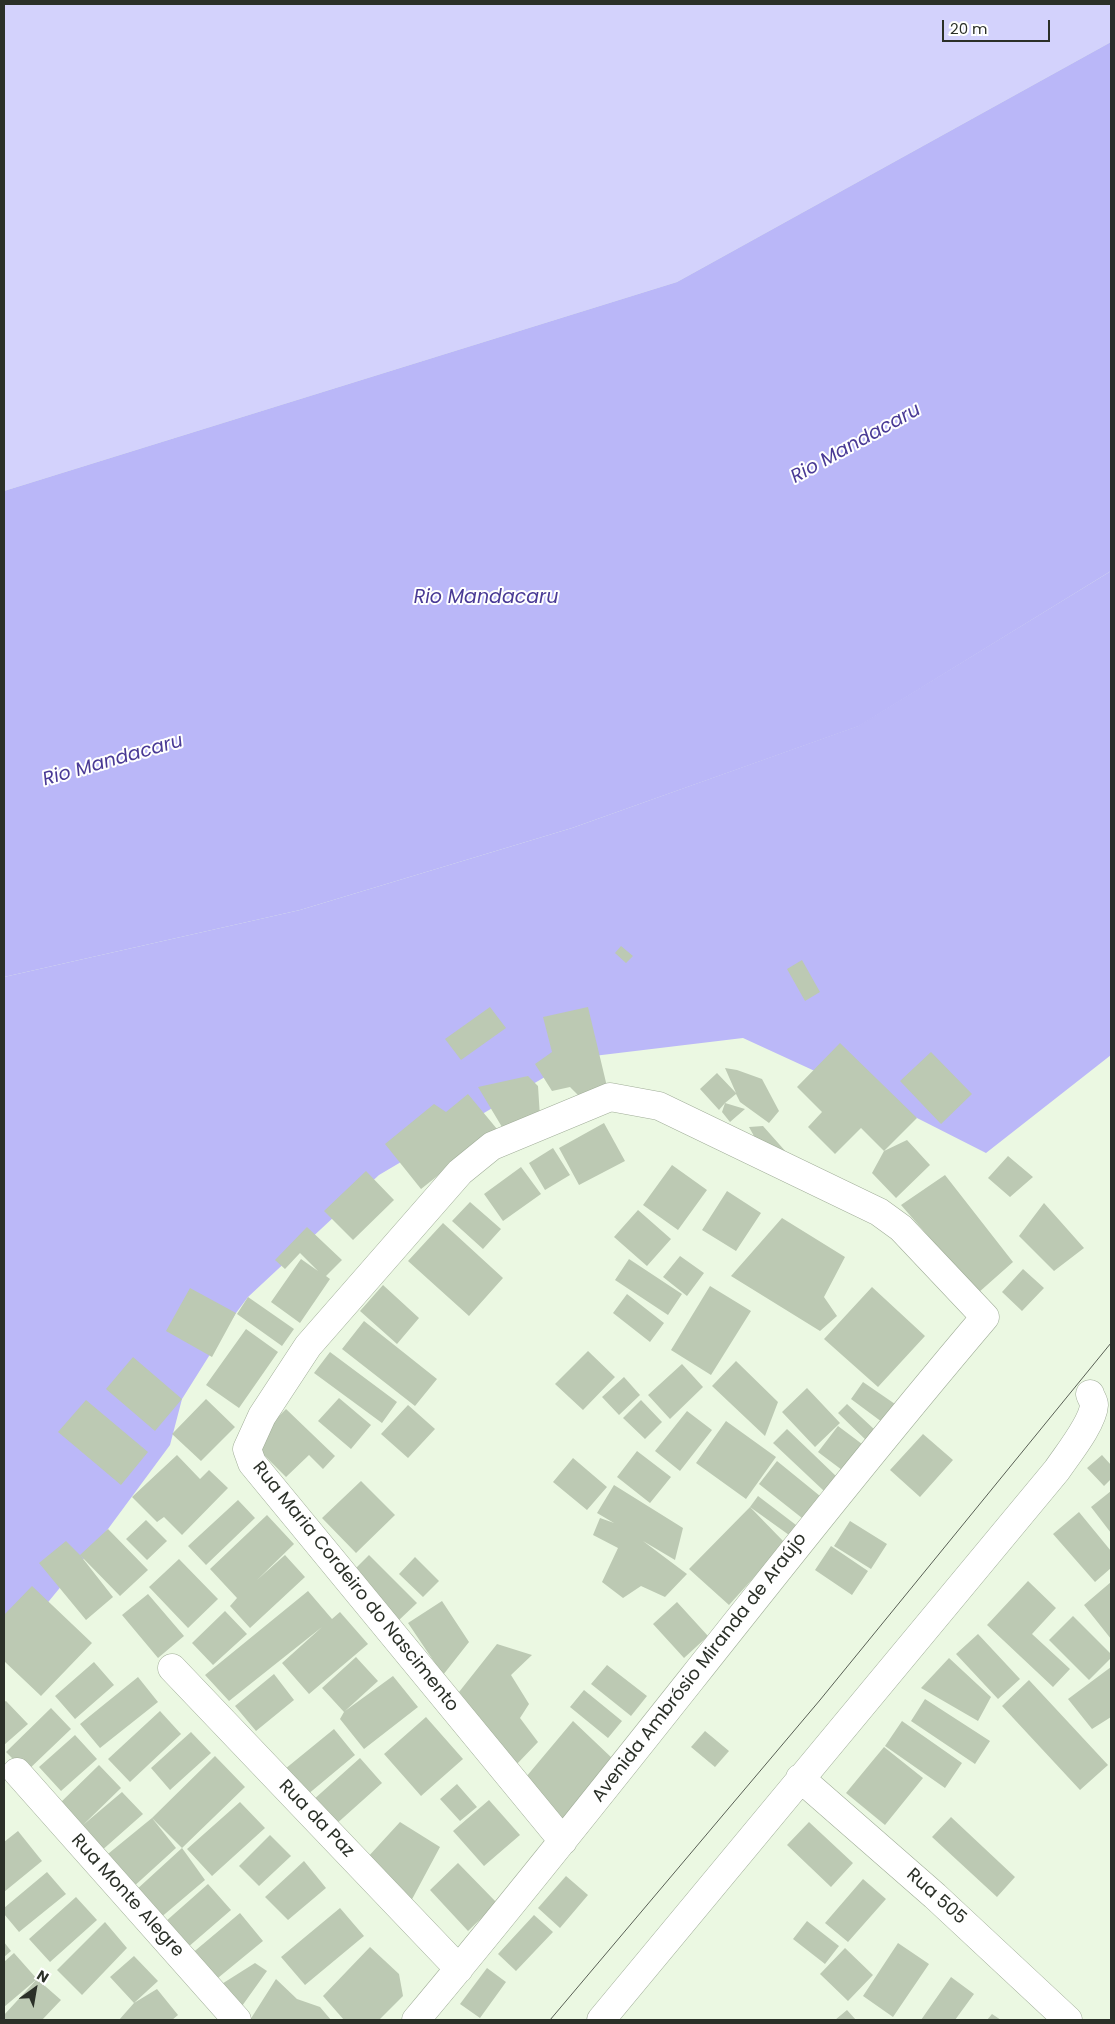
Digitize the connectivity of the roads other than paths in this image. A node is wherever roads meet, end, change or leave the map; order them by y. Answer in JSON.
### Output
{"nodes":[{"id":1,"x":985,"y":1317,"type":"joint"},
{"id":2,"x":1097,"y":1407,"type":"edge"},
{"id":3,"x":172,"y":1668,"type":"dead end"},
{"id":4,"x":17,"y":1772,"type":"dead end"},
{"id":5,"x":800,"y":1778,"type":"junction"},
{"id":6,"x":562,"y":1842,"type":"junction"},
{"id":7,"x":459,"y":1969,"type":"junction"},
{"id":8,"x":237,"y":2020,"type":"edge"},
{"id":9,"x":416,"y":2020,"type":"edge"},
{"id":10,"x":601,"y":2020,"type":"edge"},
{"id":11,"x":1068,"y":2020,"type":"edge"}],
"edges":[{"from":1,"to":6,"type":"street","name":"Avenida Ambrósio Miranda de Araújo"},
{"from":1,"to":6,"type":"street","name":"Rua Maria Cordeiro do Nascimento"},
{"from":2,"to":5,"type":"street"},
{"from":3,"to":7,"type":"street","name":"Rua da Paz"},
{"from":4,"to":8,"type":"street","name":"Rua Monte Alegre"},
{"from":5,"to":10,"type":"street"},
{"from":5,"to":11,"type":"street","name":"Rua 505"},
{"from":6,"to":7,"type":"street","name":"Avenida Ambrósio Miranda de Araújo"},
{"from":7,"to":9,"type":"street","name":"Avenida Ambrósio Miranda de Araújo"}]}
